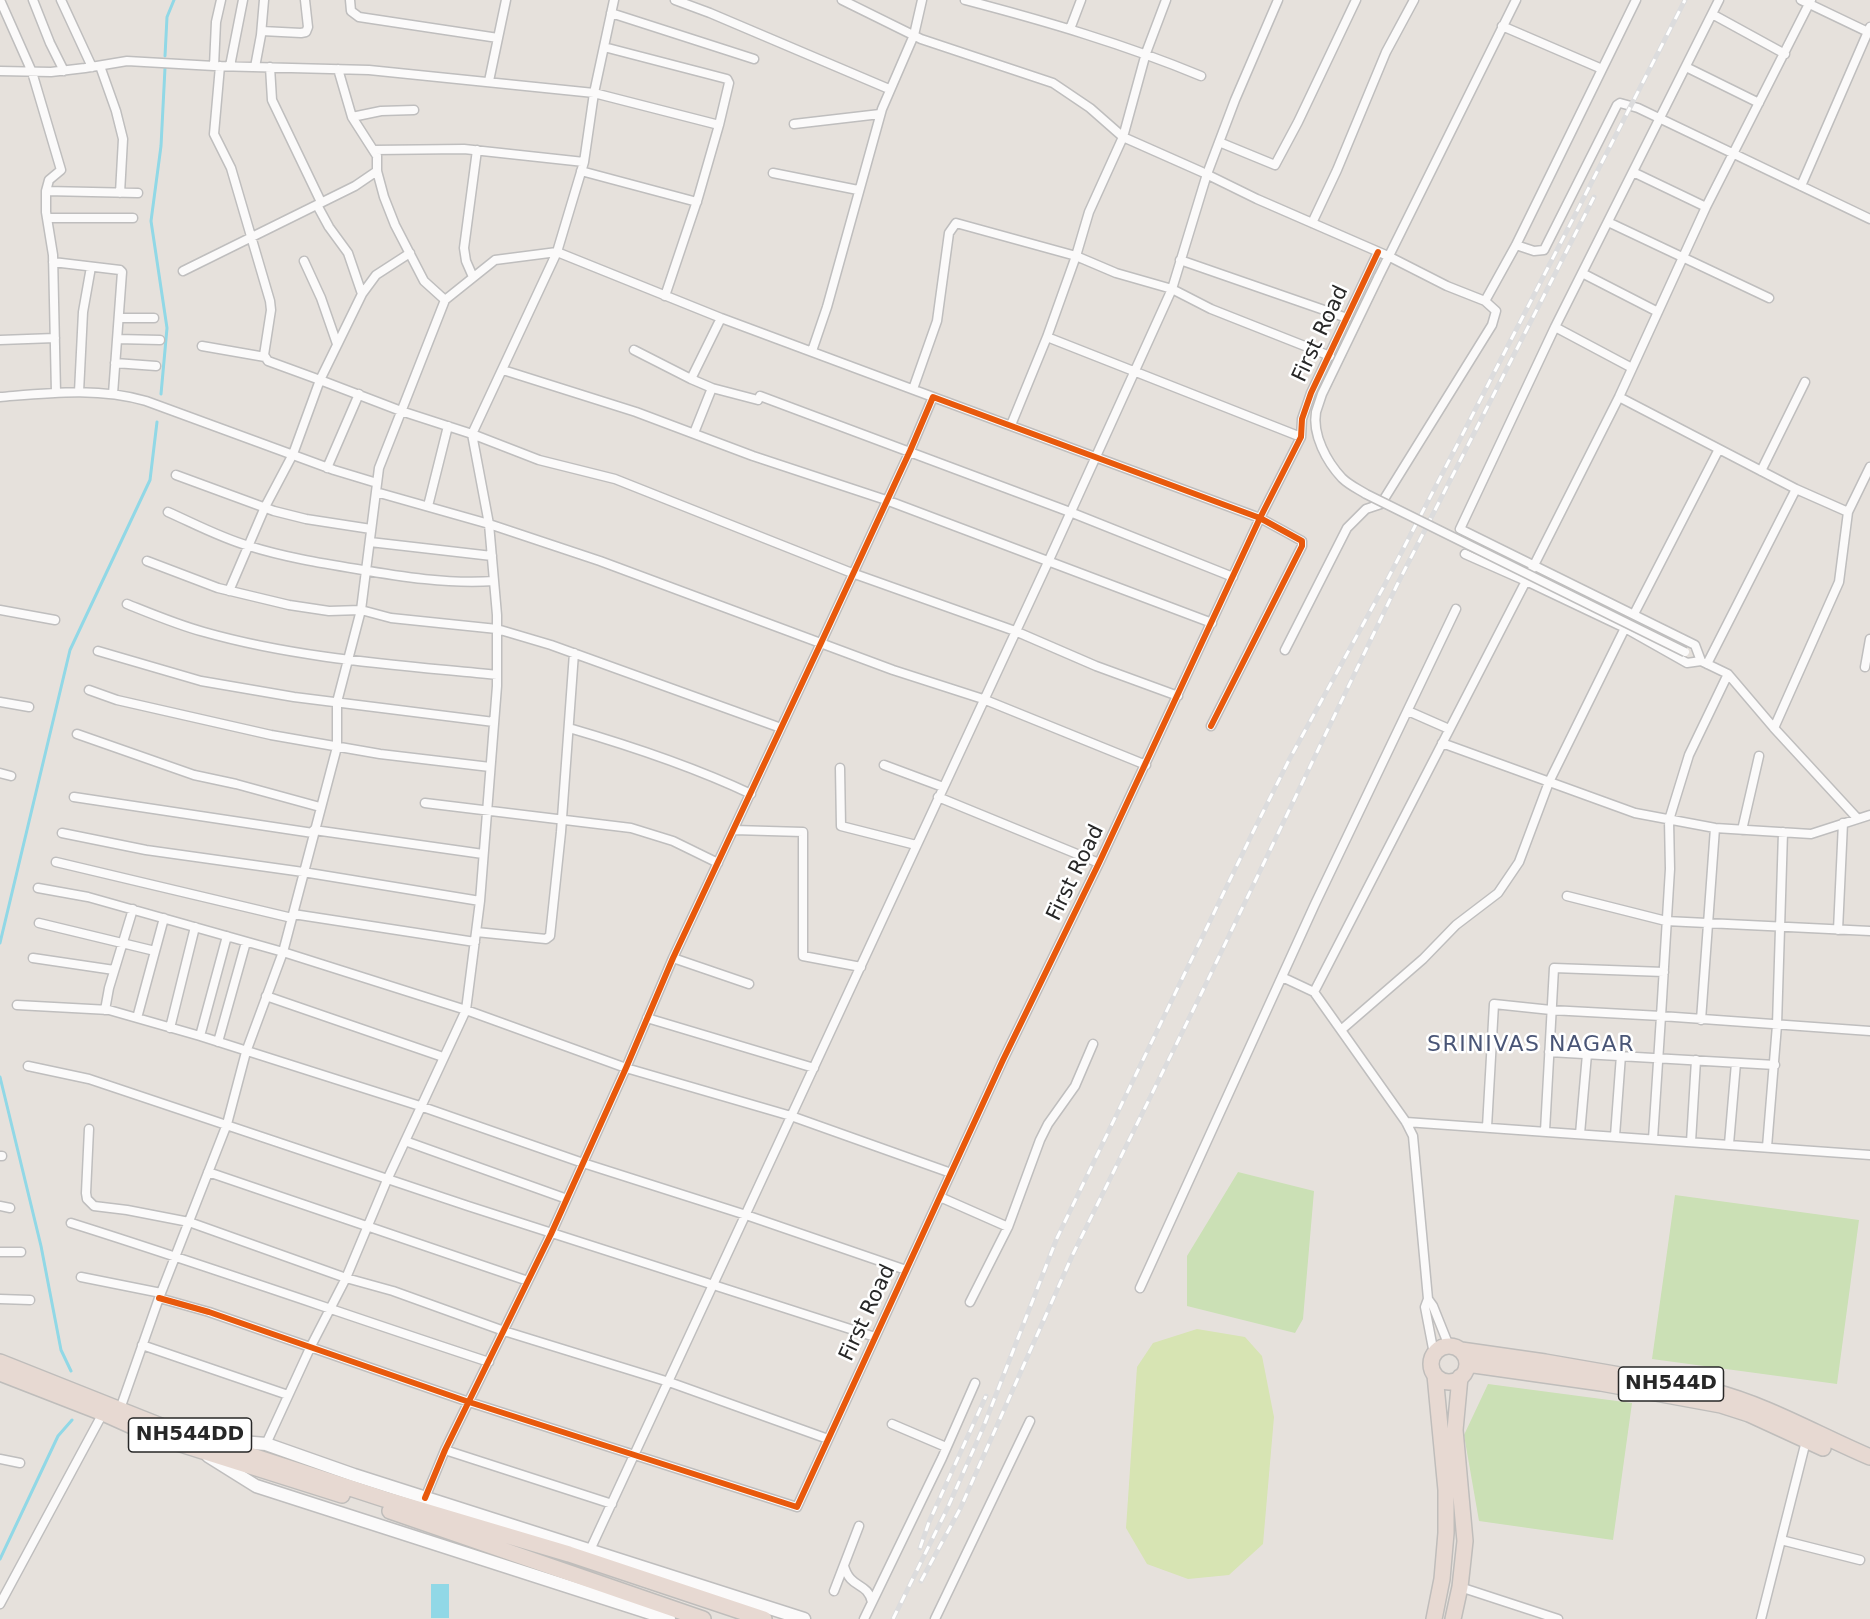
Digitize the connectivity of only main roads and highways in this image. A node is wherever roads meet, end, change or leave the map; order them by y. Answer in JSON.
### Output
{"nodes":[{"id":1,"x":1459,"y":1359,"type":"junction"},
{"id":2,"x":0,"y":1362,"type":"edge"},
{"id":3,"x":28,"y":1372,"type":"junction"},
{"id":4,"x":1435,"y":1375,"type":"junction"},
{"id":5,"x":4,"y":1378,"type":"edge"},
{"id":6,"x":1807,"y":1435,"type":"junction"},
{"id":7,"x":199,"y":1444,"type":"junction"},
{"id":8,"x":1870,"y":1457,"type":"edge"},
{"id":9,"x":1870,"y":1468,"type":"edge"},
{"id":10,"x":382,"y":1503,"type":"junction"},
{"id":11,"x":703,"y":1619,"type":"edge"},
{"id":12,"x":764,"y":1619,"type":"edge"},
{"id":13,"x":1434,"y":1619,"type":"edge"},
{"id":14,"x":1453,"y":1619,"type":"edge"}],
"edges":[{"from":1,"to":4,"type":"highway","number":"NH544D"},
{"from":1,"to":4,"type":"highway"},
{"from":1,"to":6,"type":"highway","number":"NH544D"},
{"from":1,"to":14,"type":"highway"},
{"from":2,"to":3,"type":"highway","number":"NH544DD"},
{"from":3,"to":5,"type":"highway","number":"NH544DD"},
{"from":3,"to":7,"type":"highway","number":"NH544DD"},
{"from":4,"to":13,"type":"highway"},
{"from":5,"to":7,"type":"highway","number":"NH544DD"},
{"from":6,"to":8,"type":"highway","number":"NH544D"},
{"from":6,"to":9,"type":"highway","number":"NH544D"},
{"from":7,"to":10,"type":"highway","number":"NH544DD"},
{"from":10,"to":11,"type":"highway","number":"NH544DD"},
{"from":10,"to":12,"type":"highway","number":"NH544DD"}]}
